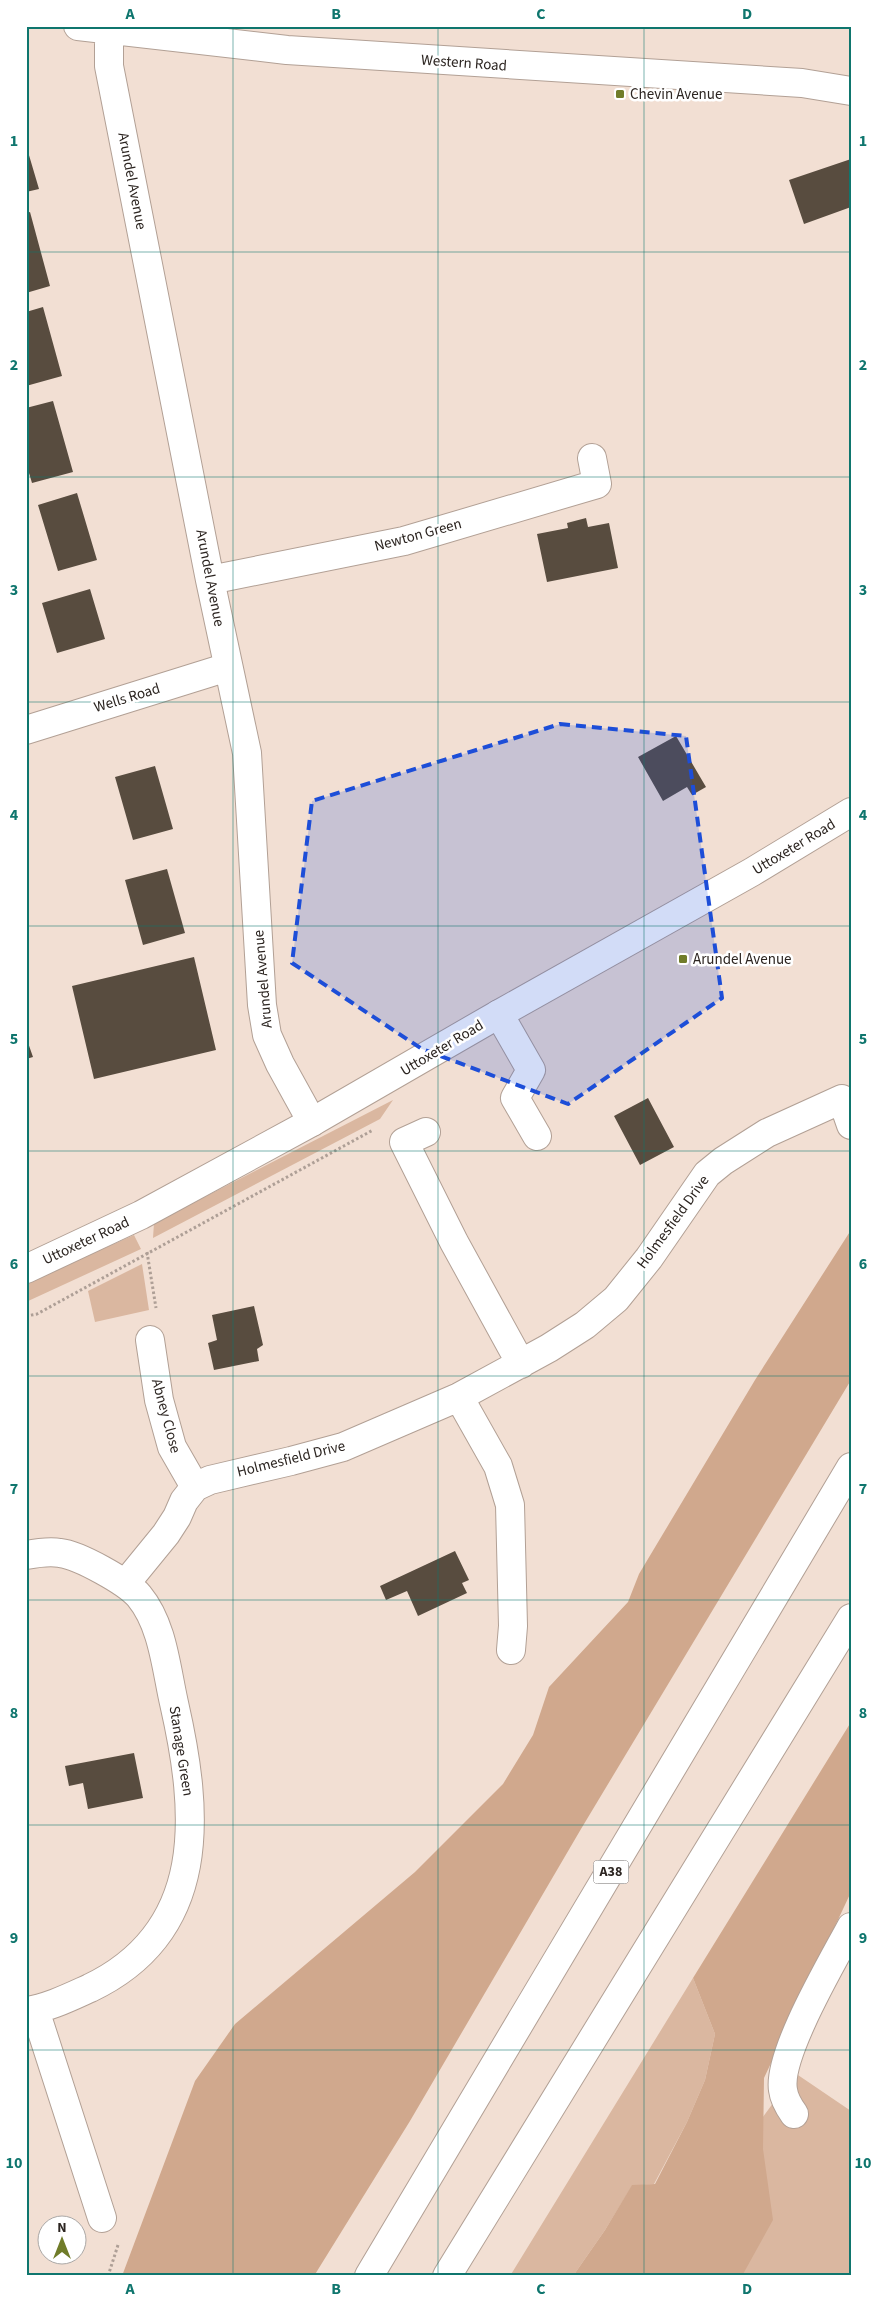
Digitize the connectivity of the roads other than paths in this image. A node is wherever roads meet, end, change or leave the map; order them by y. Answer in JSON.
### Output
{"nodes":[{"id":1,"x":78,"y":26,"type":"edge"},
{"id":2,"x":109,"y":29,"type":"junction"},
{"id":3,"x":851,"y":91,"type":"edge"},
{"id":4,"x":592,"y":458,"type":"dead end"},
{"id":5,"x":210,"y":580,"type":"junction"},
{"id":6,"x":228,"y":667,"type":"junction"},
{"id":7,"x":26,"y":730,"type":"edge"},
{"id":8,"x":851,"y":812,"type":"edge"},
{"id":9,"x":499,"y":1014,"type":"junction"},
{"id":10,"x":312,"y":1122,"type":"junction"},
{"id":11,"x":851,"y":1126,"type":"edge"},
{"id":12,"x":426,"y":1132,"type":"dead end"},
{"id":13,"x":537,"y":1136,"type":"dead end"},
{"id":14,"x":26,"y":1269,"type":"edge"},
{"id":15,"x":150,"y":1340,"type":"road end"},
{"id":16,"x":521,"y":1364,"type":"junction"},
{"id":17,"x":459,"y":1397,"type":"junction"},
{"id":18,"x":851,"y":1467,"type":"edge"},
{"id":19,"x":195,"y":1487,"type":"junction"},
{"id":20,"x":26,"y":1554,"type":"edge"},
{"id":21,"x":126,"y":1583,"type":"junction"},
{"id":22,"x":851,"y":1618,"type":"edge"},
{"id":23,"x":511,"y":1650,"type":"dead end"},
{"id":24,"x":851,"y":1927,"type":"edge"},
{"id":25,"x":30,"y":2011,"type":"edge"},
{"id":26,"x":794,"y":2114,"type":"dead end"},
{"id":27,"x":102,"y":2218,"type":"dead end"},
{"id":28,"x":369,"y":2276,"type":"edge"},
{"id":29,"x":448,"y":2276,"type":"edge"}],
"edges":[{"from":1,"to":2,"type":"main road","name":"Western Road"},
{"from":2,"to":3,"type":"main road","name":"Western Road"},
{"from":2,"to":5,"type":"main road","name":"Arundel Avenue"},
{"from":4,"to":5,"type":"main road","name":"Newton Green"},
{"from":5,"to":6,"type":"main road","name":"Arundel Avenue"},
{"from":6,"to":7,"type":"main road","name":"Wells Road"},
{"from":6,"to":10,"type":"main road","name":"Arundel Avenue"},
{"from":8,"to":9,"type":"main road","name":"Uttoxeter Road"},
{"from":9,"to":10,"type":"main road","name":"Uttoxeter Road"},
{"from":9,"to":13,"type":"main road"},
{"from":10,"to":14,"type":"main road","name":"Uttoxeter Road"},
{"from":11,"to":16,"type":"main road","name":"Holmesfield Drive"},
{"from":12,"to":16,"type":"main road"},
{"from":15,"to":19,"type":"main road","name":"Abney Close"},
{"from":16,"to":17,"type":"main road","name":"Holmesfield Drive"},
{"from":17,"to":19,"type":"main road","name":"Holmesfield Drive"},
{"from":17,"to":23,"type":"main road"},
{"from":18,"to":28,"type":"main road","number":"A38"},
{"from":19,"to":21,"type":"main road"},
{"from":20,"to":21,"type":"main road","name":"Stanage Green"},
{"from":21,"to":25,"type":"main road","name":"Stanage Green"},
{"from":22,"to":29,"type":"main road"},
{"from":24,"to":26,"type":"main road"},
{"from":25,"to":27,"type":"main road"}]}
